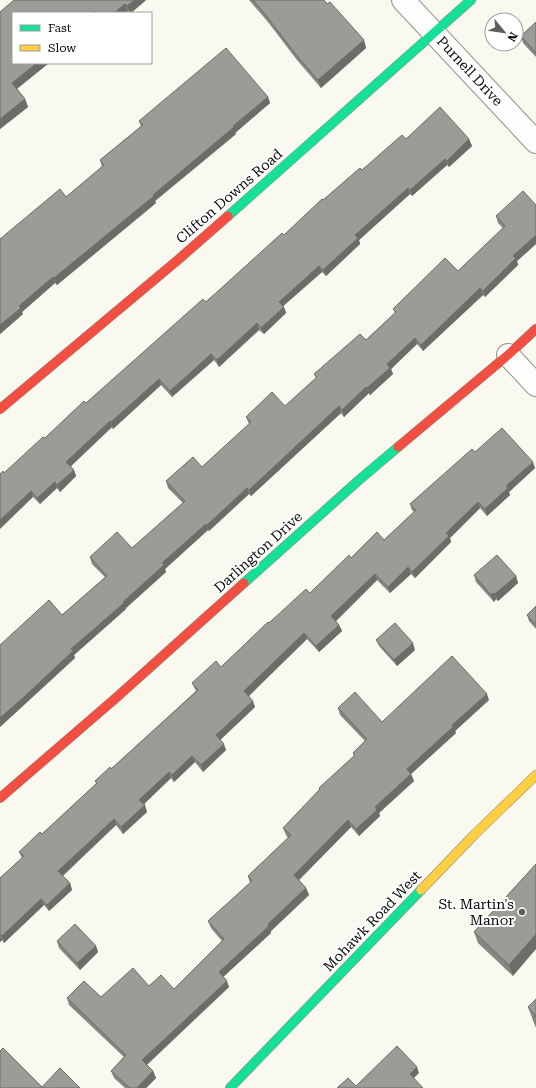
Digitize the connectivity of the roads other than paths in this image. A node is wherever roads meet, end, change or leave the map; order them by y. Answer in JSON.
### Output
{"nodes":[{"id":1,"x":403,"y":0,"type":"edge"},
{"id":2,"x":471,"y":0,"type":"edge"},
{"id":3,"x":434,"y":33,"type":"junction"},
{"id":4,"x":536,"y":142,"type":"edge"},
{"id":5,"x":536,"y":329,"type":"edge"},
{"id":6,"x":508,"y":355,"type":"junction"},
{"id":7,"x":536,"y":385,"type":"edge"},
{"id":8,"x":0,"y":408,"type":"edge"},
{"id":9,"x":536,"y":775,"type":"edge"},
{"id":10,"x":0,"y":798,"type":"edge"},
{"id":11,"x":230,"y":1088,"type":"edge"}],
"edges":[{"from":1,"to":3,"type":"street","name":"Purnell Drive"},
{"from":2,"to":3,"type":"street","name":"Clifton Downs Road"},
{"from":3,"to":4,"type":"street","name":"Purnell Drive"},
{"from":3,"to":8,"type":"street","name":"Clifton Downs Road"},
{"from":5,"to":6,"type":"street","name":"Darlington Drive"},
{"from":6,"to":7,"type":"street"},
{"from":6,"to":10,"type":"street","name":"Darlington Drive"},
{"from":9,"to":11,"type":"street","name":"Mohawk Road West"}]}
